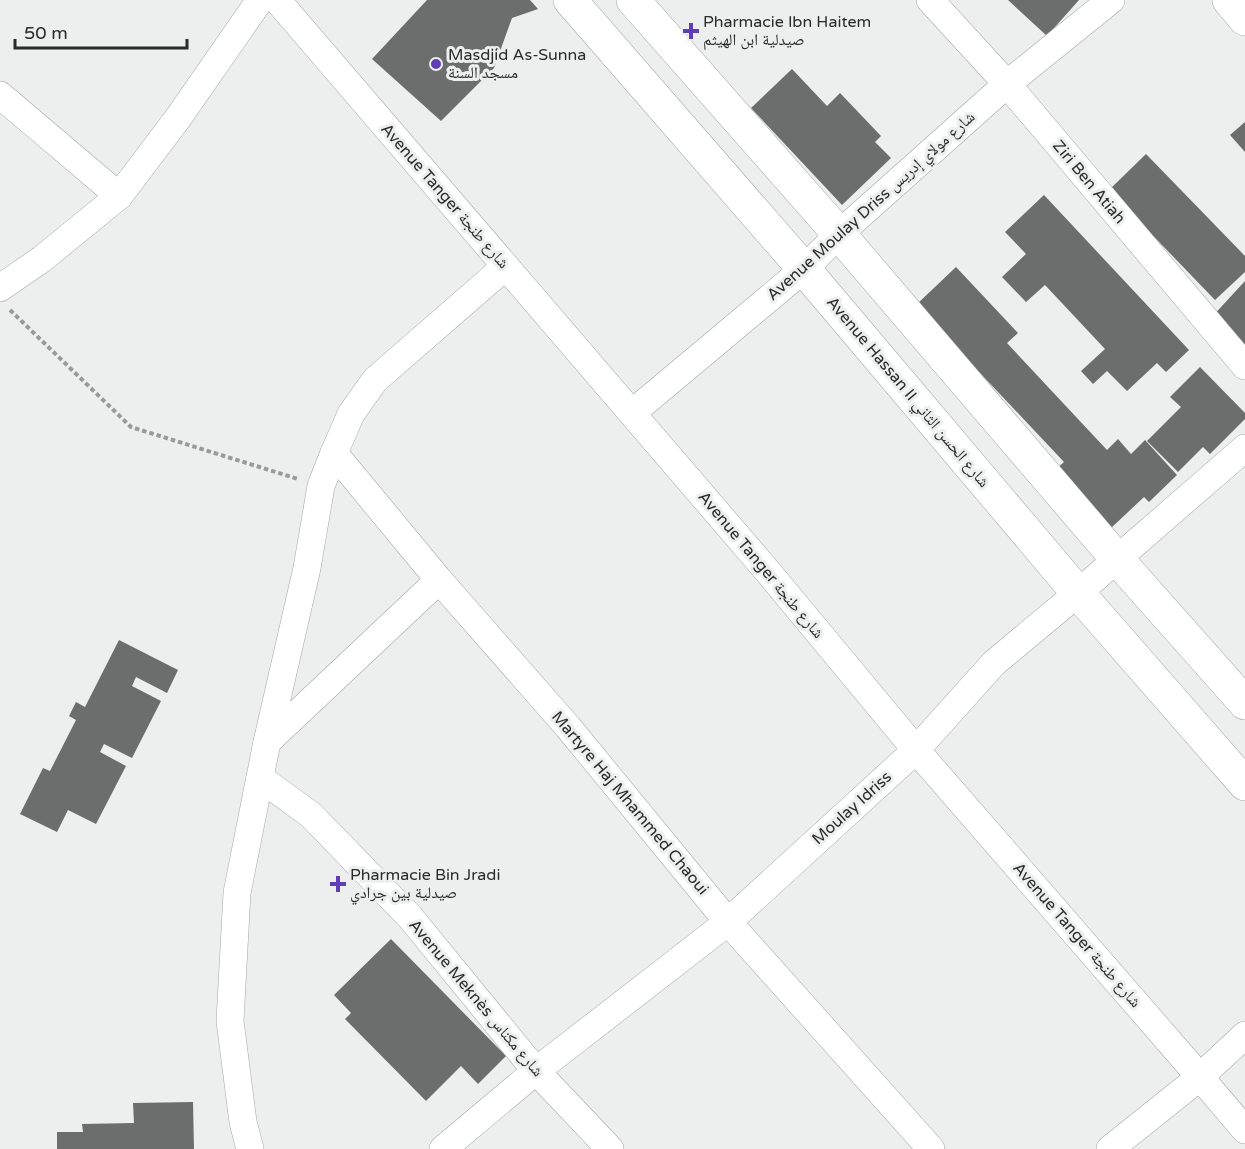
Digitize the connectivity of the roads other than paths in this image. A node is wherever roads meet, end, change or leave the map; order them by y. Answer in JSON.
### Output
{"nodes":[{"id":1,"x":260,"y":0,"type":"edge"},
{"id":2,"x":277,"y":0,"type":"edge"},
{"id":3,"x":570,"y":0,"type":"edge"},
{"id":4,"x":633,"y":0,"type":"edge"},
{"id":5,"x":930,"y":0,"type":"edge"},
{"id":6,"x":1111,"y":0,"type":"edge"},
{"id":7,"x":1229,"y":0,"type":"edge"},
{"id":8,"x":1245,"y":19,"type":"edge"},
{"id":9,"x":1007,"y":84,"type":"junction"},
{"id":10,"x":0,"y":95,"type":"edge"},
{"id":11,"x":119,"y":196,"type":"junction"},
{"id":12,"x":839,"y":234,"type":"junction"},
{"id":13,"x":506,"y":267,"type":"junction"},
{"id":14,"x":804,"y":269,"type":"junction"},
{"id":15,"x":4,"y":298,"type":"edge"},
{"id":16,"x":1245,"y":366,"type":"edge"},
{"id":17,"x":632,"y":413,"type":"junction"},
{"id":18,"x":1245,"y":448,"type":"edge"},
{"id":19,"x":334,"y":453,"type":"junction"},
{"id":20,"x":1117,"y":559,"type":"junction"},
{"id":21,"x":439,"y":580,"type":"junction"},
{"id":22,"x":1078,"y":593,"type":"junction"},
{"id":23,"x":1245,"y":703,"type":"edge"},
{"id":24,"x":267,"y":742,"type":"junction"},
{"id":25,"x":916,"y":750,"type":"junction"},
{"id":26,"x":260,"y":778,"type":"junction"},
{"id":27,"x":1245,"y":784,"type":"edge"},
{"id":28,"x":728,"y":922,"type":"junction"},
{"id":29,"x":1245,"y":1035,"type":"edge"},
{"id":30,"x":536,"y":1071,"type":"junction"},
{"id":31,"x":1200,"y":1077,"type":"junction"},
{"id":32,"x":1245,"y":1130,"type":"edge"},
{"id":33,"x":250,"y":1149,"type":"edge"},
{"id":34,"x":443,"y":1149,"type":"edge"},
{"id":35,"x":610,"y":1149,"type":"edge"},
{"id":36,"x":931,"y":1149,"type":"edge"},
{"id":37,"x":1110,"y":1149,"type":"edge"}],
"edges":[{"from":1,"to":11,"type":"street"},
{"from":2,"to":13,"type":"street","name":"Avenue Tanger شارع طنجة"},
{"from":3,"to":14,"type":"street","name":"Avenue Hassan II شارع الحسن الثاني"},
{"from":4,"to":12,"type":"street"},
{"from":5,"to":9,"type":"street","name":"Ziri Ben Atiah"},
{"from":6,"to":9,"type":"street","name":"Avenue Moulay Driss شارع مولاي إدريس"},
{"from":7,"to":8,"type":"street"},
{"from":9,"to":12,"type":"street","name":"Avenue Moulay Driss شارع مولاي إدريس"},
{"from":9,"to":16,"type":"street","name":"Ziri Ben Atiah"},
{"from":10,"to":11,"type":"street"},
{"from":11,"to":15,"type":"street"},
{"from":12,"to":14,"type":"street","name":"Avenue Moulay Driss شارع مولاي إدريس"},
{"from":12,"to":20,"type":"street"},
{"from":13,"to":17,"type":"street","name":"Avenue Tanger شارع طنجة"},
{"from":13,"to":19,"type":"street"},
{"from":14,"to":17,"type":"street","name":"Avenue Moulay Driss شارع مولاي إدريس"},
{"from":14,"to":22,"type":"street","name":"Avenue Hassan II شارع الحسن الثاني"},
{"from":17,"to":25,"type":"street","name":"Avenue Tanger شارع طنجة"},
{"from":18,"to":20,"type":"street","name":"Moulay Idriss"},
{"from":19,"to":21,"type":"street","name":"Martyre Haj Mhammed Chaoui"},
{"from":19,"to":24,"type":"street"},
{"from":20,"to":22,"type":"street","name":"Moulay Idriss"},
{"from":20,"to":23,"type":"street"},
{"from":21,"to":24,"type":"street"},
{"from":21,"to":28,"type":"street","name":"Martyre Haj Mhammed Chaoui"},
{"from":22,"to":25,"type":"street","name":"Moulay Idriss"},
{"from":22,"to":27,"type":"street","name":"Avenue Hassan II شارع الحسن الثاني"},
{"from":24,"to":26,"type":"street"},
{"from":25,"to":28,"type":"street","name":"Moulay Idriss"},
{"from":25,"to":31,"type":"street","name":"Avenue Tanger شارع طنجة"},
{"from":26,"to":30,"type":"street","name":"Avenue Meknès شارع مكناس"},
{"from":26,"to":33,"type":"street"},
{"from":28,"to":30,"type":"street","name":"Moulay Idriss"},
{"from":28,"to":36,"type":"street","name":"Martyre Haj Mhammed Chaoui"},
{"from":29,"to":31,"type":"street"},
{"from":30,"to":34,"type":"street","name":"Moulay Idriss"},
{"from":30,"to":35,"type":"street","name":"Avenue Meknès شارع مكناس"},
{"from":31,"to":32,"type":"street","name":"Avenue Tanger شارع طنجة"},
{"from":31,"to":37,"type":"street"}]}
